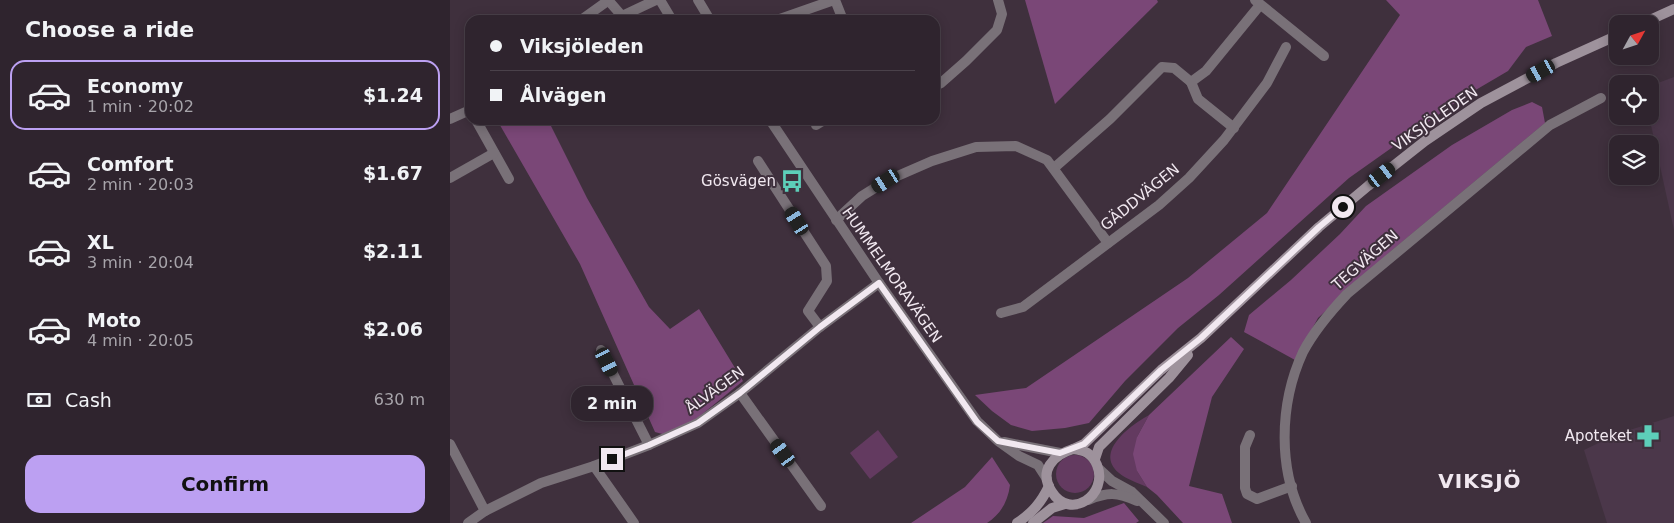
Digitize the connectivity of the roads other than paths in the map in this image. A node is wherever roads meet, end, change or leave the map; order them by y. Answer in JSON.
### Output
{"nodes":[{"id":1,"x":608,"y":0,"type":"edge"},
{"id":2,"x":656,"y":0,"type":"edge"},
{"id":3,"x":660,"y":0,"type":"edge"},
{"id":4,"x":698,"y":0,"type":"edge"},
{"id":5,"x":834,"y":0,"type":"edge"},
{"id":6,"x":998,"y":0,"type":"edge"},
{"id":7,"x":1258,"y":2,"type":"edge"},
{"id":8,"x":1674,"y":9,"type":"edge"},
{"id":9,"x":588,"y":15,"type":"edge"},
{"id":10,"x":621,"y":15,"type":"edge"},
{"id":11,"x":624,"y":15,"type":"edge"},
{"id":12,"x":669,"y":15,"type":"edge"},
{"id":13,"x":707,"y":15,"type":"edge"},
{"id":14,"x":792,"y":15,"type":"edge"},
{"id":15,"x":842,"y":15,"type":"edge"},
{"id":16,"x":1659,"y":16,"type":"edge"},
{"id":17,"x":1609,"y":39,"type":"edge"},
{"id":18,"x":1286,"y":47,"type":"dead end"},
{"id":19,"x":1324,"y":56,"type":"dead end"},
{"id":20,"x":1191,"y":82,"type":"junction"},
{"id":21,"x":940,"y":84,"type":"edge"},
{"id":22,"x":1601,"y":98,"type":"dead end"},
{"id":23,"x":465,"y":112,"type":"edge"},
{"id":24,"x":450,"y":119,"type":"edge"},
{"id":25,"x":479,"y":125,"type":"edge"},
{"id":26,"x":773,"y":125,"type":"edge"},
{"id":27,"x":1234,"y":128,"type":"junction"},
{"id":28,"x":494,"y":153,"type":"junction"},
{"id":29,"x":758,"y":161,"type":"dead end"},
{"id":30,"x":1054,"y":168,"type":"junction"},
{"id":31,"x":450,"y":178,"type":"edge"},
{"id":32,"x":509,"y":179,"type":"dead end"},
{"id":33,"x":836,"y":220,"type":"junction"},
{"id":34,"x":1108,"y":242,"type":"junction"},
{"id":35,"x":879,"y":283,"type":"junction"},
{"id":36,"x":1001,"y":313,"type":"dead end"},
{"id":37,"x":820,"y":327,"type":"junction"},
{"id":38,"x":1201,"y":338,"type":"junction"},
{"id":39,"x":601,"y":350,"type":"dead end"},
{"id":40,"x":740,"y":393,"type":"junction"},
{"id":41,"x":1250,"y":435,"type":"dead end"},
{"id":42,"x":998,"y":441,"type":"junction"},
{"id":43,"x":450,"y":444,"type":"edge"},
{"id":44,"x":649,"y":445,"type":"junction"},
{"id":45,"x":1073,"y":449,"type":"junction"},
{"id":46,"x":1060,"y":453,"type":"junction"},
{"id":47,"x":1096,"y":464,"type":"junction"},
{"id":48,"x":594,"y":466,"type":"junction"},
{"id":49,"x":1048,"y":483,"type":"junction"},
{"id":50,"x":1292,"y":486,"type":"junction"},
{"id":51,"x":1088,"y":500,"type":"junction"},
{"id":52,"x":1142,"y":503,"type":"junction"},
{"id":53,"x":1065,"y":504,"type":"junction"},
{"id":54,"x":821,"y":506,"type":"dead end"},
{"id":55,"x":485,"y":511,"type":"junction"},
{"id":56,"x":1160,"y":522,"type":"edge"},
{"id":57,"x":468,"y":523,"type":"edge"},
{"id":58,"x":634,"y":523,"type":"edge"},
{"id":59,"x":1017,"y":523,"type":"edge"},
{"id":60,"x":1033,"y":523,"type":"edge"},
{"id":61,"x":1306,"y":523,"type":"edge"}],
"edges":[{"from":1,"to":9,"type":"street"},
{"from":1,"to":10,"type":"street"},
{"from":2,"to":11,"type":"street"},
{"from":3,"to":12,"type":"street"},
{"from":4,"to":13,"type":"street"},
{"from":5,"to":14,"type":"street"},
{"from":5,"to":15,"type":"street"},
{"from":6,"to":21,"type":"street"},
{"from":7,"to":19,"type":"street"},
{"from":7,"to":20,"type":"street"},
{"from":8,"to":16,"type":"main road"},
{"from":17,"to":38,"type":"main road","name":"VIKSJÖLEDEN"},
{"from":18,"to":27,"type":"street","name":"GÄDDVÄGEN"},
{"from":20,"to":27,"type":"street"},
{"from":20,"to":30,"type":"street"},
{"from":22,"to":50,"type":"street","name":"TEGVÄGEN"},
{"from":23,"to":24,"type":"street"},
{"from":25,"to":28,"type":"street"},
{"from":26,"to":33,"type":"street","name":"HUMMELMORAVÄGEN"},
{"from":27,"to":34,"type":"street","name":"GÄDDVÄGEN"},
{"from":28,"to":31,"type":"street"},
{"from":28,"to":32,"type":"street"},
{"from":29,"to":37,"type":"street"},
{"from":30,"to":33,"type":"street"},
{"from":30,"to":34,"type":"street"},
{"from":33,"to":35,"type":"street","name":"HUMMELMORAVÄGEN"},
{"from":34,"to":36,"type":"street","name":"GÄDDVÄGEN"},
{"from":35,"to":37,"type":"street","name":"ÅLVÄGEN"},
{"from":35,"to":42,"type":"street","name":"HUMMELMORAVÄGEN"},
{"from":37,"to":40,"type":"street","name":"ÅLVÄGEN"},
{"from":38,"to":45,"type":"main road","name":"VIKSJÖLEDEN"},
{"from":38,"to":47,"type":"main road","name":"VIKSJÖLEDEN"},
{"from":39,"to":44,"type":"street"},
{"from":40,"to":44,"type":"street","name":"ÅLVÄGEN"},
{"from":40,"to":54,"type":"street"},
{"from":41,"to":50,"type":"street"},
{"from":42,"to":46,"type":"street"},
{"from":42,"to":49,"type":"street","name":"HUMMELMORAVÄGEN"},
{"from":43,"to":55,"type":"street"},
{"from":44,"to":48,"type":"street","name":"ÅLVÄGEN"},
{"from":45,"to":46,"type":"main road"},
{"from":45,"to":47,"type":"main road"},
{"from":46,"to":49,"type":"main road"},
{"from":47,"to":51,"type":"main road"},
{"from":47,"to":52,"type":"street"},
{"from":48,"to":55,"type":"street","name":"ÅLVÄGEN"},
{"from":48,"to":58,"type":"street"},
{"from":49,"to":53,"type":"main road"},
{"from":49,"to":59,"type":"main road"},
{"from":50,"to":61,"type":"street","name":"TEGVÄGEN"},
{"from":51,"to":52,"type":"street"},
{"from":51,"to":53,"type":"main road"},
{"from":52,"to":56,"type":"street"},
{"from":53,"to":60,"type":"main road"},
{"from":55,"to":57,"type":"street","name":"ÅLVÄGEN"}]}
